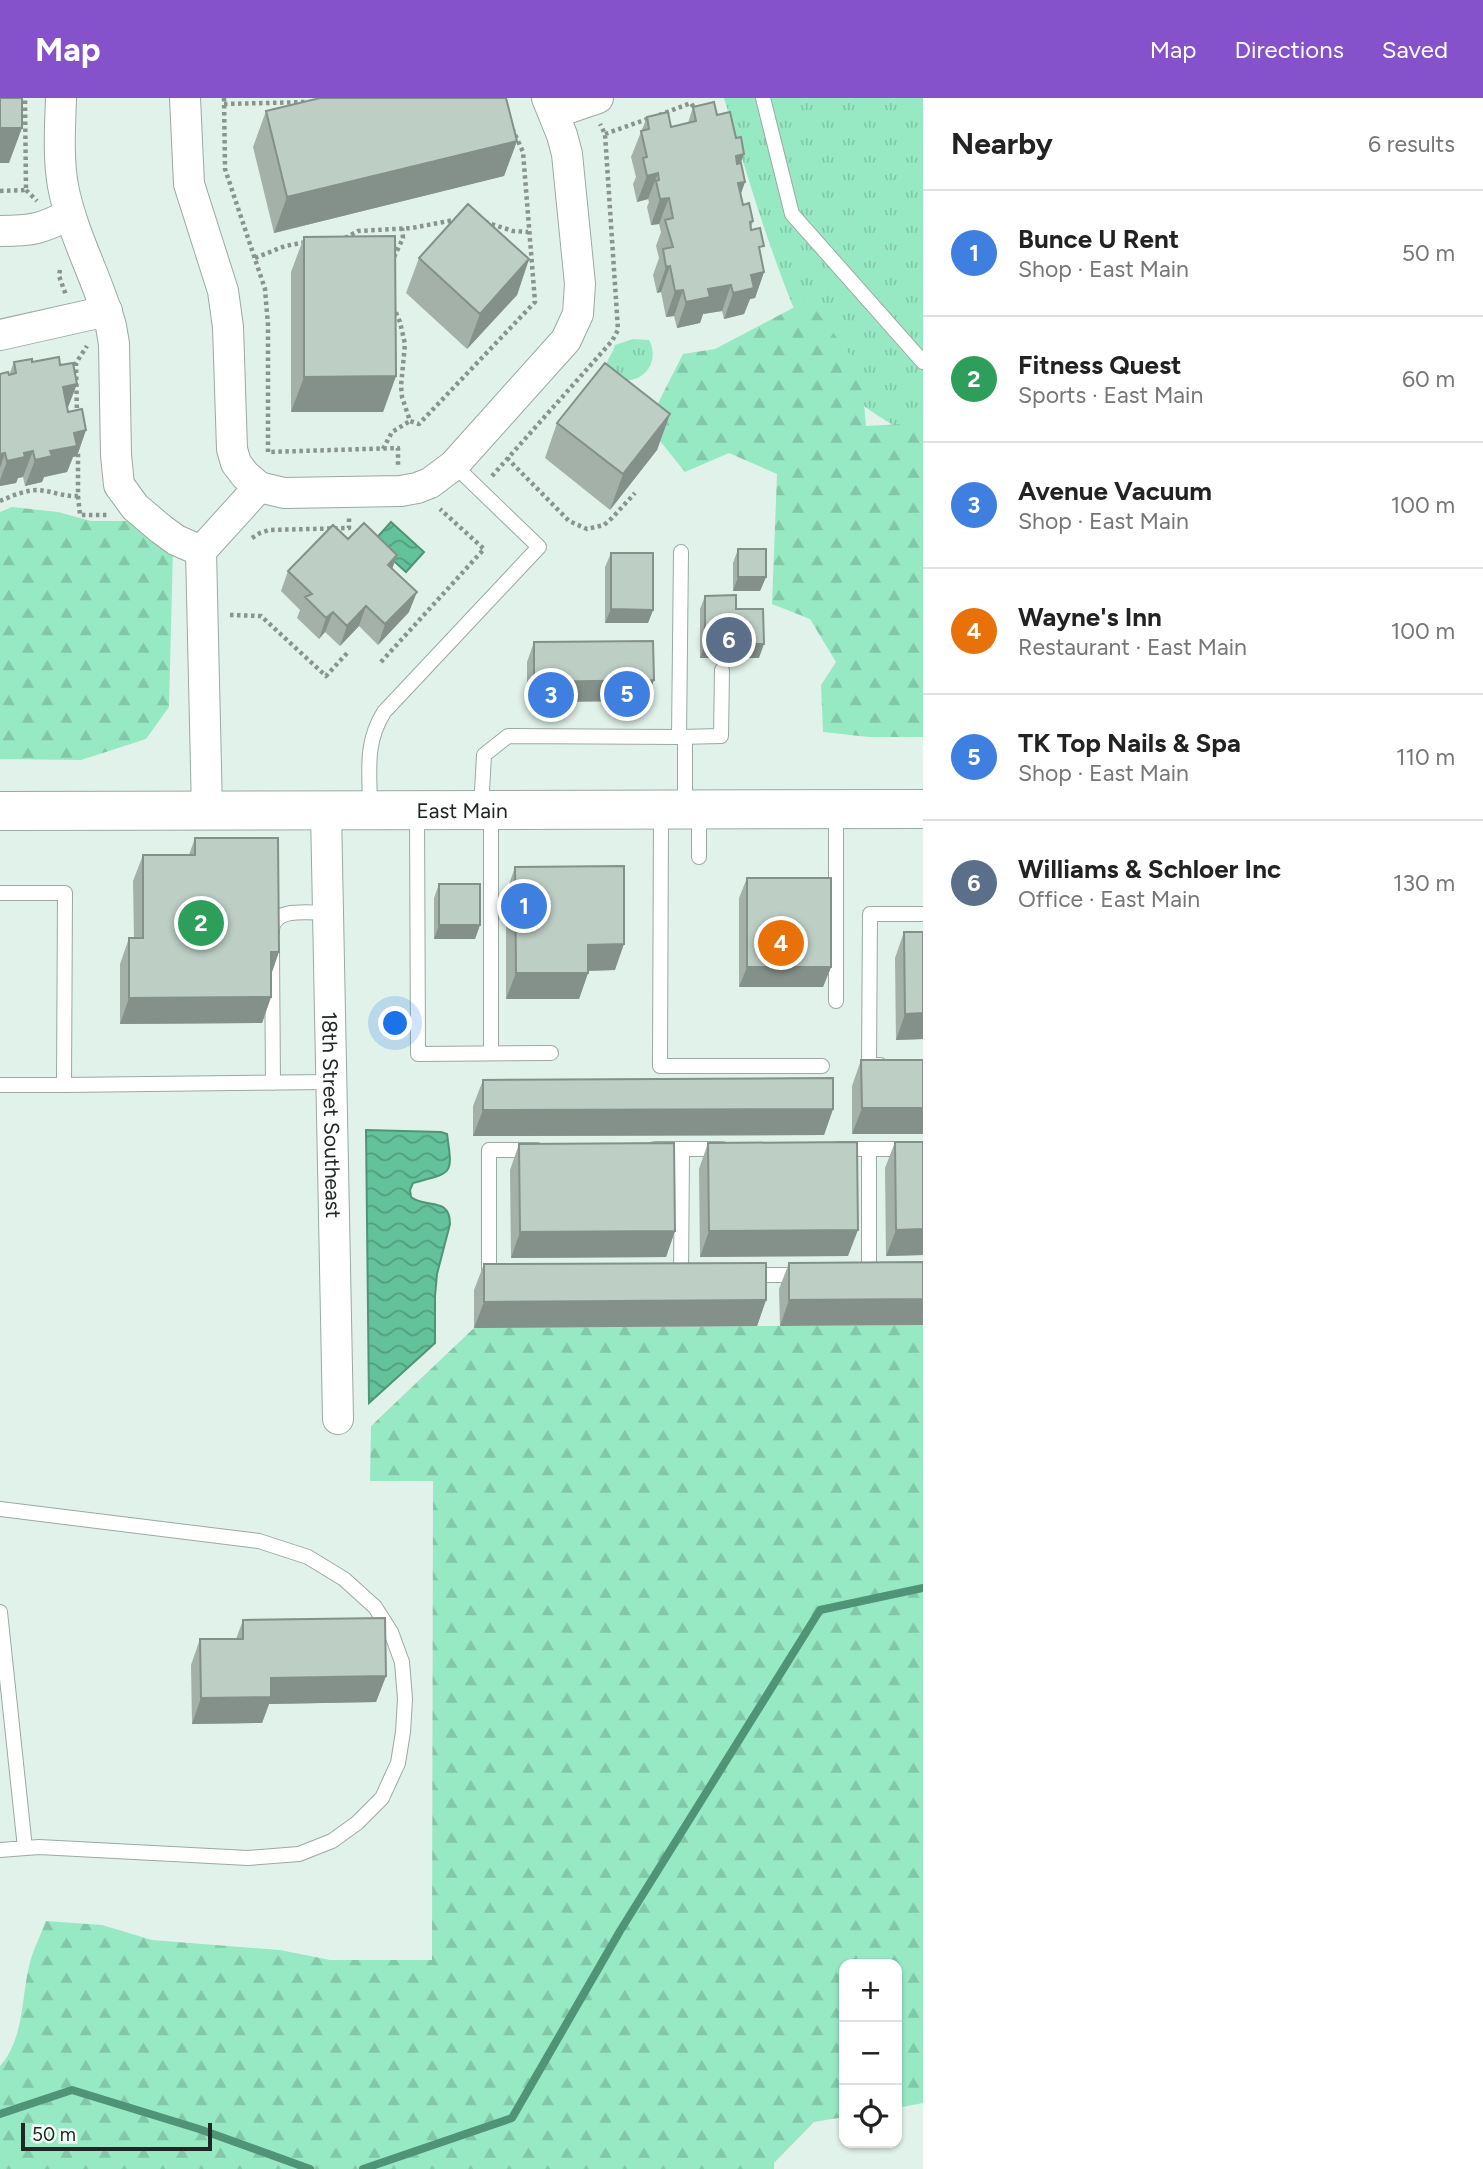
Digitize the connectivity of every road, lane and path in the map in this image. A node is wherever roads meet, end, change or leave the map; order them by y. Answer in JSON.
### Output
{"nodes":[{"id":1,"x":25,"y":98,"type":"edge"},
{"id":2,"x":61,"y":98,"type":"edge"},
{"id":3,"x":185,"y":98,"type":"edge"},
{"id":4,"x":598,"y":98,"type":"edge"},
{"id":5,"x":763,"y":98,"type":"edge"},
{"id":6,"x":224,"y":101,"type":"edge"},
{"id":7,"x":319,"y":102,"type":"edge"},
{"id":8,"x":550,"y":106,"type":"edge"},
{"id":9,"x":698,"y":115,"type":"edge"},
{"id":10,"x":508,"y":120,"type":"edge"},
{"id":11,"x":605,"y":134,"type":"dead end"},
{"id":12,"x":0,"y":191,"type":"edge"},
{"id":13,"x":70,"y":214,"type":"junction"},
{"id":14,"x":465,"y":219,"type":"edge"},
{"id":15,"x":475,"y":219,"type":"edge"},
{"id":16,"x":402,"y":228,"type":"junction"},
{"id":17,"x":0,"y":230,"type":"edge"},
{"id":18,"x":528,"y":232,"type":"junction"},
{"id":19,"x":317,"y":242,"type":"edge"},
{"id":20,"x":339,"y":242,"type":"edge"},
{"id":21,"x":255,"y":258,"type":"junction"},
{"id":22,"x":392,"y":264,"type":"edge"},
{"id":23,"x":393,"y":306,"type":"edge"},
{"id":24,"x":107,"y":311,"type":"junction"},
{"id":25,"x":0,"y":335,"type":"edge"},
{"id":26,"x":923,"y":362,"type":"edge"},
{"id":27,"x":64,"y":366,"type":"edge"},
{"id":28,"x":77,"y":416,"type":"edge"},
{"id":29,"x":410,"y":422,"type":"junction"},
{"id":30,"x":77,"y":443,"type":"edge"},
{"id":31,"x":383,"y":449,"type":"junction"},
{"id":32,"x":507,"y":458,"type":"dead end"},
{"id":33,"x":454,"y":465,"type":"junction"},
{"id":34,"x":258,"y":487,"type":"junction"},
{"id":35,"x":417,"y":488,"type":"junction"},
{"id":36,"x":635,"y":493,"type":"edge"},
{"id":37,"x":78,"y":496,"type":"junction"},
{"id":38,"x":129,"y":499,"type":"junction"},
{"id":39,"x":0,"y":502,"type":"edge"},
{"id":40,"x":348,"y":508,"type":"dead end"},
{"id":41,"x":249,"y":540,"type":"dead end"},
{"id":42,"x":201,"y":551,"type":"junction"},
{"id":43,"x":681,"y":552,"type":"dead end"},
{"id":44,"x":229,"y":603,"type":"dead end"},
{"id":45,"x":349,"y":651,"type":"dead end"},
{"id":46,"x":381,"y":662,"type":"dead end"},
{"id":47,"x":722,"y":670,"type":"dead end"},
{"id":48,"x":682,"y":737,"type":"junction"},
{"id":49,"x":836,"y":809,"type":"junction"},
{"id":50,"x":923,"y":809,"type":"edge"},
{"id":51,"x":370,"y":810,"type":"junction"},
{"id":52,"x":417,"y":810,"type":"junction"},
{"id":53,"x":486,"y":810,"type":"junction"},
{"id":54,"x":682,"y":810,"type":"junction"},
{"id":55,"x":0,"y":811,"type":"edge"},
{"id":56,"x":207,"y":811,"type":"junction"},
{"id":57,"x":326,"y":811,"type":"junction"},
{"id":58,"x":699,"y":857,"type":"dead end"},
{"id":59,"x":0,"y":893,"type":"edge"},
{"id":60,"x":328,"y":913,"type":"junction"},
{"id":61,"x":923,"y":914,"type":"edge"},
{"id":62,"x":836,"y":1001,"type":"dead end"},
{"id":63,"x":491,"y":1053,"type":"junction"},
{"id":64,"x":551,"y":1053,"type":"dead end"},
{"id":65,"x":896,"y":1065,"type":"edge"},
{"id":66,"x":822,"y":1066,"type":"dead end"},
{"id":67,"x":273,"y":1083,"type":"junction"},
{"id":68,"x":332,"y":1083,"type":"junction"},
{"id":69,"x":0,"y":1085,"type":"edge"},
{"id":70,"x":64,"y":1085,"type":"junction"},
{"id":71,"x":640,"y":1149,"type":"edge"},
{"id":72,"x":682,"y":1149,"type":"junction"},
{"id":73,"x":735,"y":1149,"type":"edge"},
{"id":74,"x":829,"y":1149,"type":"edge"},
{"id":75,"x":869,"y":1149,"type":"junction"},
{"id":76,"x":923,"y":1149,"type":"edge"},
{"id":77,"x":558,"y":1150,"type":"edge"},
{"id":78,"x":735,"y":1275,"type":"edge"},
{"id":79,"x":815,"y":1275,"type":"edge"},
{"id":80,"x":869,"y":1275,"type":"edge"},
{"id":81,"x":503,"y":1276,"type":"edge"},
{"id":82,"x":681,"y":1276,"type":"edge"},
{"id":83,"x":338,"y":1419,"type":"dead end"},
{"id":84,"x":0,"y":1509,"type":"edge"},
{"id":85,"x":0,"y":1612,"type":"edge"},
{"id":86,"x":25,"y":1848,"type":"junction"},
{"id":87,"x":0,"y":1850,"type":"edge"}],
"edges":[{"from":1,"to":12,"type":"path"},
{"from":2,"to":13,"type":"street"},
{"from":3,"to":34,"type":"street"},
{"from":4,"to":8,"type":"street"},
{"from":5,"to":26,"type":"lane"},
{"from":6,"to":7,"type":"path"},
{"from":6,"to":21,"type":"path"},
{"from":8,"to":33,"type":"street"},
{"from":9,"to":11,"type":"path"},
{"from":10,"to":18,"type":"path"},
{"from":13,"to":17,"type":"street"},
{"from":13,"to":24,"type":"street"},
{"from":14,"to":16,"type":"path"},
{"from":15,"to":18,"type":"path"},
{"from":16,"to":20,"type":"path"},
{"from":16,"to":22,"type":"path"},
{"from":18,"to":29,"type":"path"},
{"from":19,"to":21,"type":"path"},
{"from":21,"to":31,"type":"path"},
{"from":23,"to":29,"type":"path"},
{"from":24,"to":25,"type":"street"},
{"from":24,"to":38,"type":"street"},
{"from":27,"to":28,"type":"path"},
{"from":29,"to":31,"type":"path"},
{"from":30,"to":37,"type":"path"},
{"from":31,"to":35,"type":"path"},
{"from":32,"to":36,"type":"path"},
{"from":33,"to":35,"type":"street"},
{"from":33,"to":51,"type":"lane"},
{"from":34,"to":35,"type":"street"},
{"from":34,"to":42,"type":"street"},
{"from":35,"to":46,"type":"path"},
{"from":37,"to":38,"type":"path"},
{"from":37,"to":39,"type":"path"},
{"from":38,"to":42,"type":"street"},
{"from":40,"to":41,"type":"path"},
{"from":42,"to":56,"type":"street"},
{"from":43,"to":48,"type":"lane"},
{"from":44,"to":45,"type":"path"},
{"from":47,"to":48,"type":"lane"},
{"from":48,"to":53,"type":"lane"},
{"from":48,"to":54,"type":"lane"},
{"from":49,"to":50,"type":"main road","name":"East Main"},
{"from":49,"to":54,"type":"main road","name":"East Main"},
{"from":49,"to":62,"type":"lane"},
{"from":51,"to":52,"type":"main road","name":"East Main"},
{"from":51,"to":57,"type":"main road","name":"East Main"},
{"from":52,"to":53,"type":"main road","name":"East Main"},
{"from":52,"to":63,"type":"lane"},
{"from":53,"to":54,"type":"main road","name":"East Main"},
{"from":53,"to":63,"type":"lane"},
{"from":54,"to":58,"type":"lane"},
{"from":54,"to":66,"type":"lane"},
{"from":55,"to":56,"type":"main road","name":"East Main"},
{"from":56,"to":57,"type":"main road","name":"East Main"},
{"from":57,"to":60,"type":"street","name":"18th Street Southeast"},
{"from":59,"to":70,"type":"lane"},
{"from":60,"to":67,"type":"lane"},
{"from":60,"to":68,"type":"street","name":"18th Street Southeast"},
{"from":61,"to":65,"type":"lane"},
{"from":63,"to":64,"type":"lane"},
{"from":67,"to":68,"type":"lane"},
{"from":67,"to":70,"type":"lane"},
{"from":68,"to":83,"type":"street","name":"18th Street Southeast"},
{"from":69,"to":70,"type":"lane"},
{"from":71,"to":72,"type":"lane"},
{"from":72,"to":73,"type":"lane"},
{"from":72,"to":82,"type":"lane"},
{"from":74,"to":75,"type":"lane"},
{"from":75,"to":76,"type":"lane"},
{"from":75,"to":80,"type":"lane"},
{"from":77,"to":81,"type":"lane"},
{"from":78,"to":79,"type":"lane"},
{"from":84,"to":86,"type":"lane"},
{"from":85,"to":86,"type":"lane"},
{"from":86,"to":87,"type":"lane"}]}
